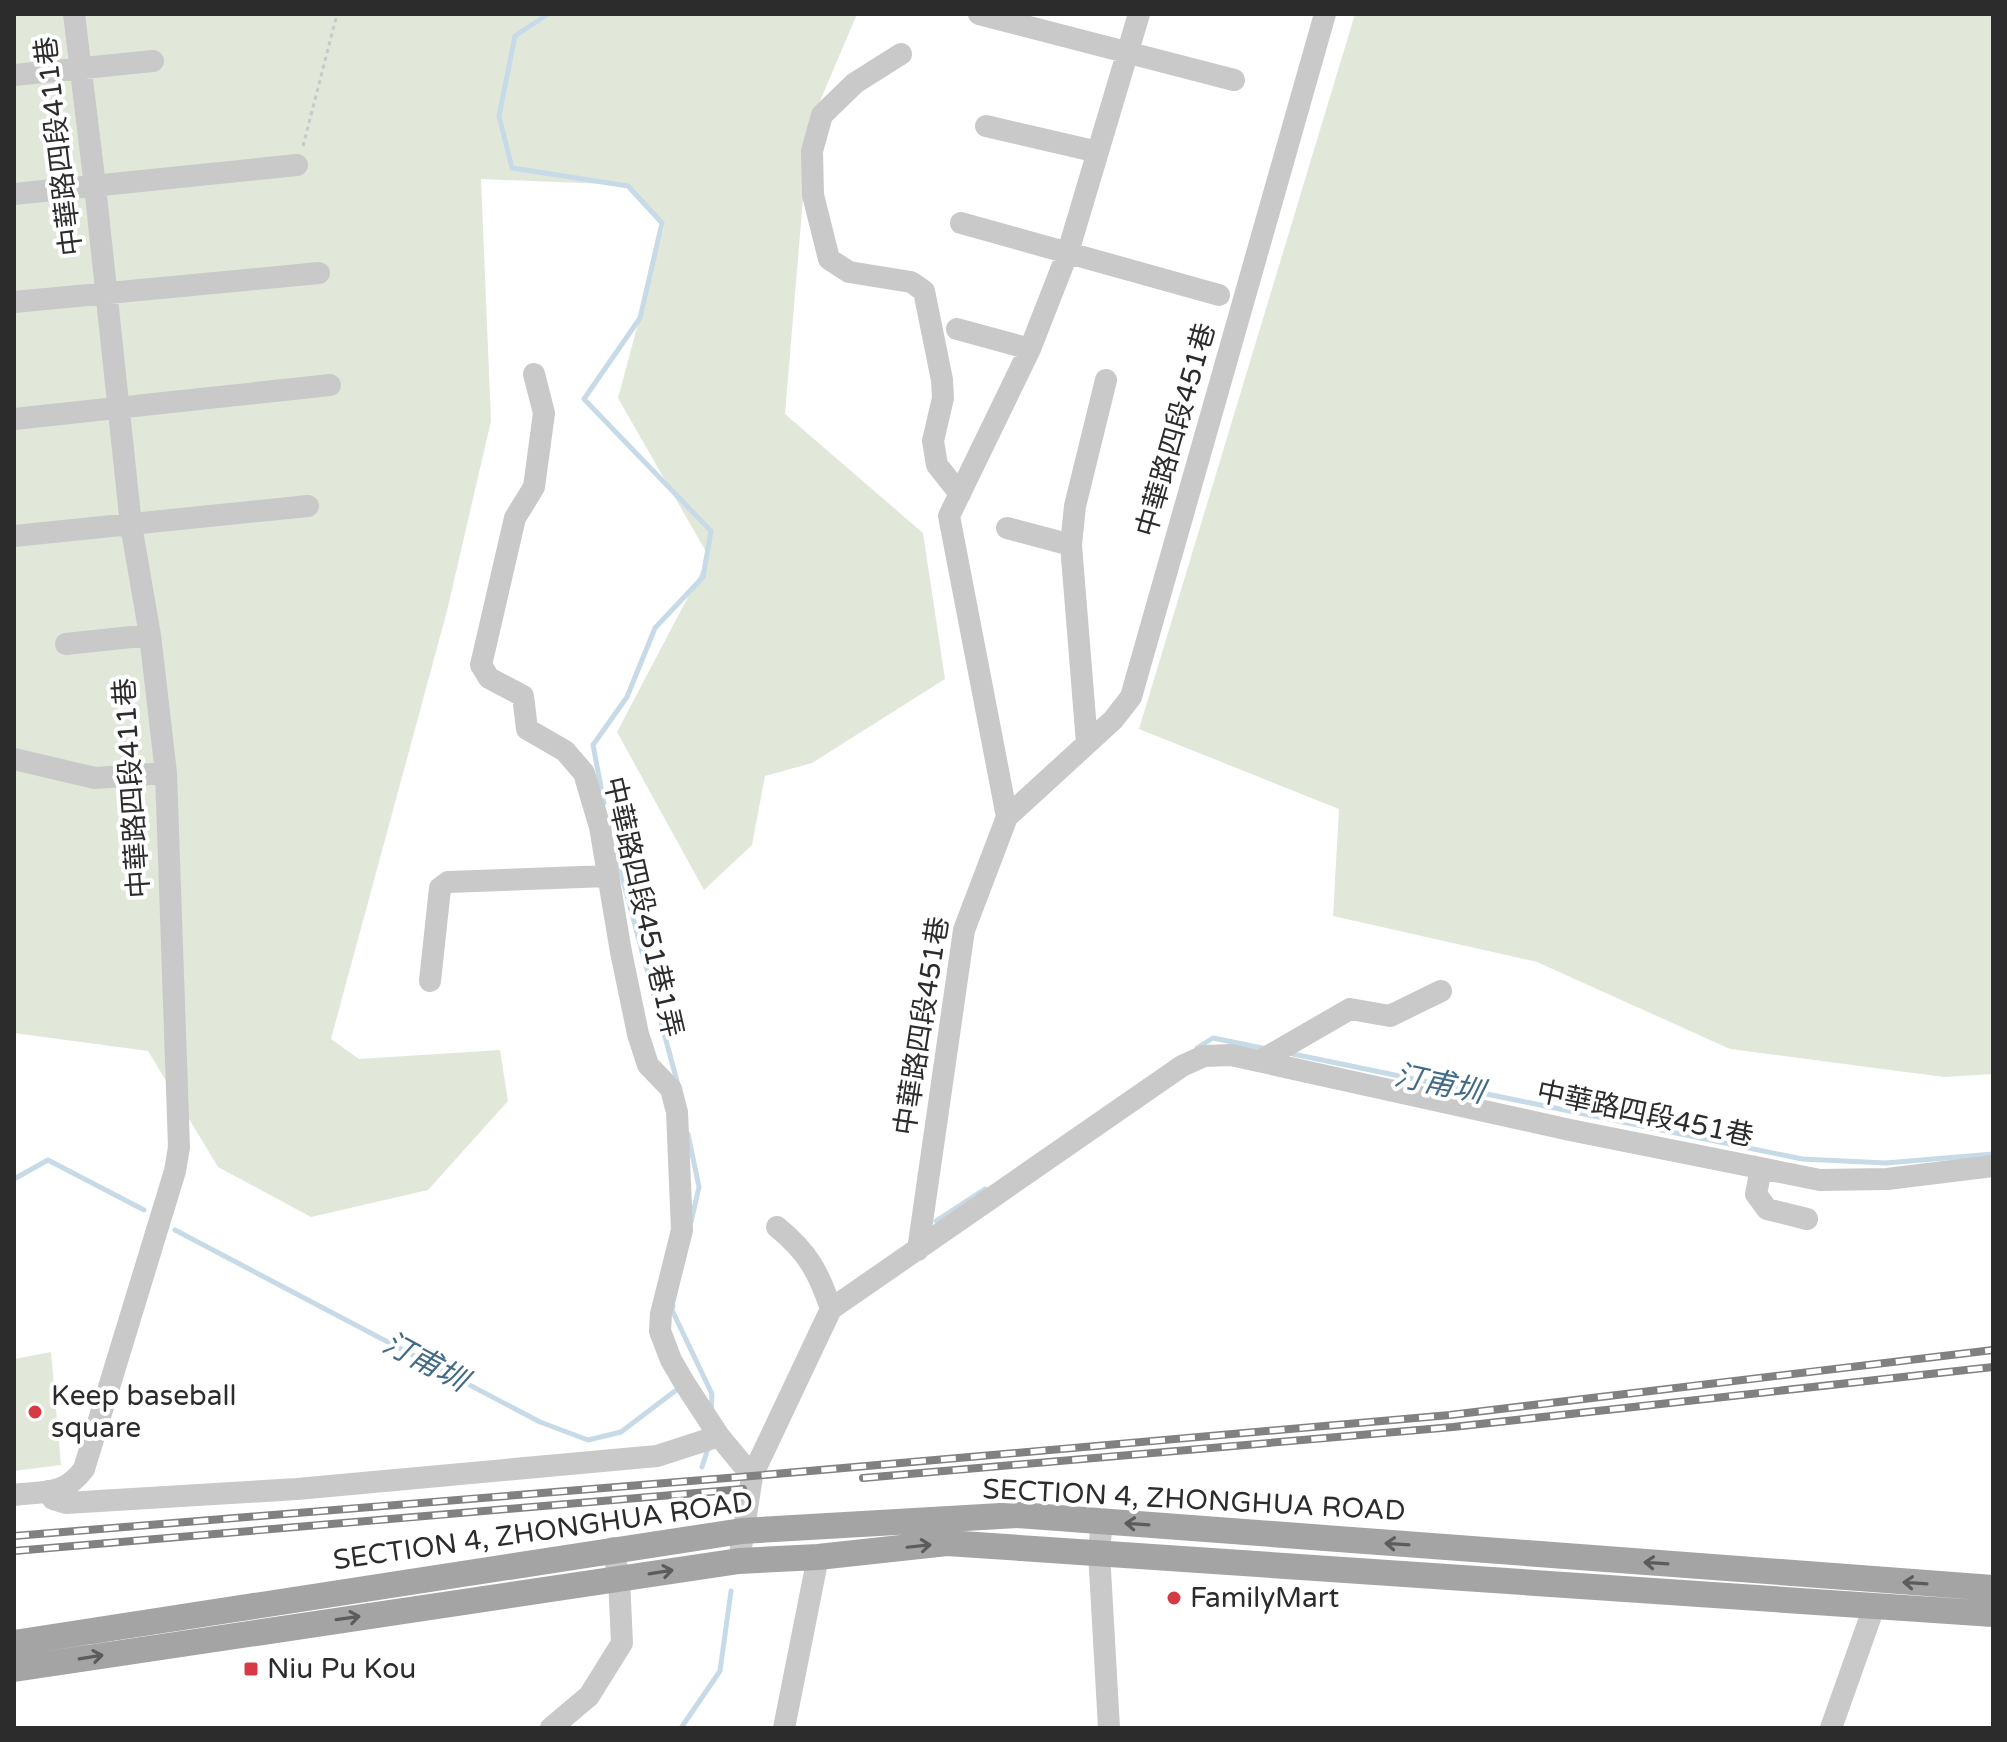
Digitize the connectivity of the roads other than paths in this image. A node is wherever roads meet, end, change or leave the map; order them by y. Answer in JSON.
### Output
{"nodes":[{"id":1,"x":74,"y":14,"type":"edge"},
{"id":2,"x":979,"y":14,"type":"edge"},
{"id":3,"x":1139,"y":14,"type":"edge"},
{"id":4,"x":1325,"y":14,"type":"edge"},
{"id":5,"x":1127,"y":52,"type":"junction"},
{"id":6,"x":901,"y":54,"type":"dead end"},
{"id":7,"x":153,"y":61,"type":"dead end"},
{"id":8,"x":82,"y":68,"type":"junction"},
{"id":9,"x":14,"y":75,"type":"edge"},
{"id":10,"x":1234,"y":80,"type":"dead end"},
{"id":11,"x":986,"y":126,"type":"dead end"},
{"id":12,"x":1098,"y":152,"type":"junction"},
{"id":13,"x":297,"y":165,"type":"road end"},
{"id":14,"x":95,"y":186,"type":"junction"},
{"id":15,"x":14,"y":194,"type":"edge"},
{"id":16,"x":961,"y":223,"type":"dead end"},
{"id":17,"x":1068,"y":252,"type":"junction"},
{"id":18,"x":319,"y":273,"type":"dead end"},
{"id":19,"x":106,"y":294,"type":"junction"},
{"id":20,"x":1219,"y":295,"type":"dead end"},
{"id":21,"x":14,"y":302,"type":"edge"},
{"id":22,"x":957,"y":329,"type":"dead end"},
{"id":23,"x":1030,"y":349,"type":"junction"},
{"id":24,"x":534,"y":374,"type":"dead end"},
{"id":25,"x":1106,"y":380,"type":"dead end"},
{"id":26,"x":330,"y":385,"type":"dead end"},
{"id":27,"x":118,"y":409,"type":"junction"},
{"id":28,"x":14,"y":419,"type":"edge"},
{"id":29,"x":960,"y":494,"type":"junction"},
{"id":30,"x":308,"y":506,"type":"dead end"},
{"id":31,"x":131,"y":525,"type":"junction"},
{"id":32,"x":1007,"y":528,"type":"dead end"},
{"id":33,"x":14,"y":536,"type":"edge"},
{"id":34,"x":1071,"y":545,"type":"junction"},
{"id":35,"x":150,"y":635,"type":"junction"},
{"id":36,"x":66,"y":644,"type":"dead end"},
{"id":37,"x":1087,"y":743,"type":"junction"},
{"id":38,"x":14,"y":759,"type":"edge"},
{"id":39,"x":166,"y":773,"type":"junction"},
{"id":40,"x":1007,"y":817,"type":"junction"},
{"id":41,"x":608,"y":876,"type":"junction"},
{"id":42,"x":430,"y":981,"type":"dead end"},
{"id":43,"x":1441,"y":991,"type":"dead end"},
{"id":44,"x":1260,"y":1061,"type":"junction"},
{"id":45,"x":1993,"y":1166,"type":"edge"},
{"id":46,"x":1761,"y":1169,"type":"junction"},
{"id":47,"x":1807,"y":1219,"type":"dead end"},
{"id":48,"x":777,"y":1227,"type":"dead end"},
{"id":49,"x":918,"y":1250,"type":"junction"},
{"id":50,"x":831,"y":1309,"type":"junction"},
{"id":51,"x":719,"y":1436,"type":"junction"},
{"id":52,"x":752,"y":1476,"type":"junction"},
{"id":53,"x":48,"y":1491,"type":"junction"},
{"id":54,"x":14,"y":1495,"type":"edge"},
{"id":55,"x":1102,"y":1521,"type":"junction"},
{"id":56,"x":742,"y":1531,"type":"junction"},
{"id":57,"x":613,"y":1548,"type":"junction"},
{"id":58,"x":1099,"y":1552,"type":"junction"},
{"id":59,"x":818,"y":1557,"type":"junction"},
{"id":60,"x":739,"y":1561,"type":"junction"},
{"id":61,"x":619,"y":1579,"type":"junction"},
{"id":62,"x":1990,"y":1588,"type":"edge"},
{"id":63,"x":1874,"y":1607,"type":"junction"},
{"id":64,"x":1993,"y":1614,"type":"edge"},
{"id":65,"x":14,"y":1643,"type":"edge"},
{"id":66,"x":14,"y":1669,"type":"edge"},
{"id":67,"x":551,"y":1728,"type":"edge"},
{"id":68,"x":784,"y":1728,"type":"edge"},
{"id":69,"x":1109,"y":1728,"type":"edge"},
{"id":70,"x":1831,"y":1728,"type":"edge"}],
"edges":[{"from":1,"to":8,"type":"street","name":"中華路四段411巷"},
{"from":2,"to":5,"type":"street"},
{"from":3,"to":5,"type":"street"},
{"from":4,"to":37,"type":"street","name":"中華路四段451巷"},
{"from":5,"to":10,"type":"street"},
{"from":5,"to":12,"type":"street"},
{"from":6,"to":29,"type":"street"},
{"from":7,"to":8,"type":"street"},
{"from":8,"to":9,"type":"street"},
{"from":8,"to":14,"type":"street","name":"中華路四段411巷"},
{"from":11,"to":12,"type":"street"},
{"from":12,"to":17,"type":"street"},
{"from":13,"to":14,"type":"street"},
{"from":14,"to":15,"type":"street"},
{"from":14,"to":19,"type":"street","name":"中華路四段411巷"},
{"from":16,"to":17,"type":"street","name":"中華路四段451巷"},
{"from":17,"to":20,"type":"street","name":"中華路四段451巷"},
{"from":17,"to":23,"type":"street"},
{"from":18,"to":19,"type":"street"},
{"from":19,"to":21,"type":"street"},
{"from":19,"to":27,"type":"street","name":"中華路四段411巷"},
{"from":22,"to":23,"type":"street"},
{"from":23,"to":29,"type":"street"},
{"from":24,"to":41,"type":"street","name":"中華路四段451巷1弄"},
{"from":25,"to":34,"type":"street"},
{"from":26,"to":27,"type":"street"},
{"from":27,"to":28,"type":"street"},
{"from":27,"to":31,"type":"street","name":"中華路四段411巷"},
{"from":29,"to":40,"type":"street"},
{"from":30,"to":31,"type":"street"},
{"from":31,"to":33,"type":"street"},
{"from":31,"to":35,"type":"street","name":"中華路四段411巷"},
{"from":32,"to":34,"type":"street"},
{"from":34,"to":37,"type":"street"},
{"from":35,"to":36,"type":"street"},
{"from":35,"to":39,"type":"street","name":"中華路四段411巷"},
{"from":37,"to":40,"type":"street","name":"中華路四段451巷"},
{"from":38,"to":39,"type":"street"},
{"from":39,"to":53,"type":"street","name":"中華路四段411巷"},
{"from":40,"to":49,"type":"street","name":"中華路四段451巷"},
{"from":41,"to":42,"type":"street"},
{"from":41,"to":51,"type":"street","name":"中華路四段451巷1弄"},
{"from":43,"to":44,"type":"street"},
{"from":44,"to":46,"type":"street","name":"中華路四段451巷"},
{"from":44,"to":49,"type":"street","name":"中華路四段451巷"},
{"from":45,"to":46,"type":"street","name":"中華路四段451巷"},
{"from":46,"to":47,"type":"street"},
{"from":48,"to":50,"type":"street"},
{"from":49,"to":50,"type":"street","name":"中華路四段451巷"},
{"from":50,"to":52,"type":"street"},
{"from":51,"to":52,"type":"street","name":"中華路四段451巷1弄"},
{"from":51,"to":53,"type":"street"},
{"from":52,"to":56,"type":"street"},
{"from":53,"to":54,"type":"street","name":"中華路四段411巷"},
{"from":55,"to":56,"type":"main road","name":"SECTION 4, ZHONGHUA ROAD"},
{"from":55,"to":58,"type":"street"},
{"from":62,"to":55,"type":"main road","name":"SECTION 4, ZHONGHUA ROAD","one_way":true},
{"from":56,"to":57,"type":"main road","name":"SECTION 4, ZHONGHUA ROAD"},
{"from":56,"to":60,"type":"street"},
{"from":57,"to":61,"type":"street"},
{"from":57,"to":65,"type":"main road","name":"SECTION 4, ZHONGHUA ROAD"},
{"from":59,"to":58,"type":"main road","name":"SECTION 4, ZHONGHUA ROAD","one_way":true},
{"from":58,"to":63,"type":"main road","name":"SECTION 4, ZHONGHUA ROAD"},
{"from":58,"to":69,"type":"street"},
{"from":59,"to":60,"type":"main road","name":"SECTION 4, ZHONGHUA ROAD"},
{"from":59,"to":68,"type":"street"},
{"from":61,"to":60,"type":"main road","name":"SECTION 4, ZHONGHUA ROAD","one_way":true},
{"from":66,"to":61,"type":"main road","name":"SECTION 4, ZHONGHUA ROAD","one_way":true},
{"from":61,"to":67,"type":"street"},
{"from":62,"to":64,"type":"street"},
{"from":63,"to":64,"type":"main road","name":"SECTION 4, ZHONGHUA ROAD"},
{"from":63,"to":70,"type":"street"}]}
